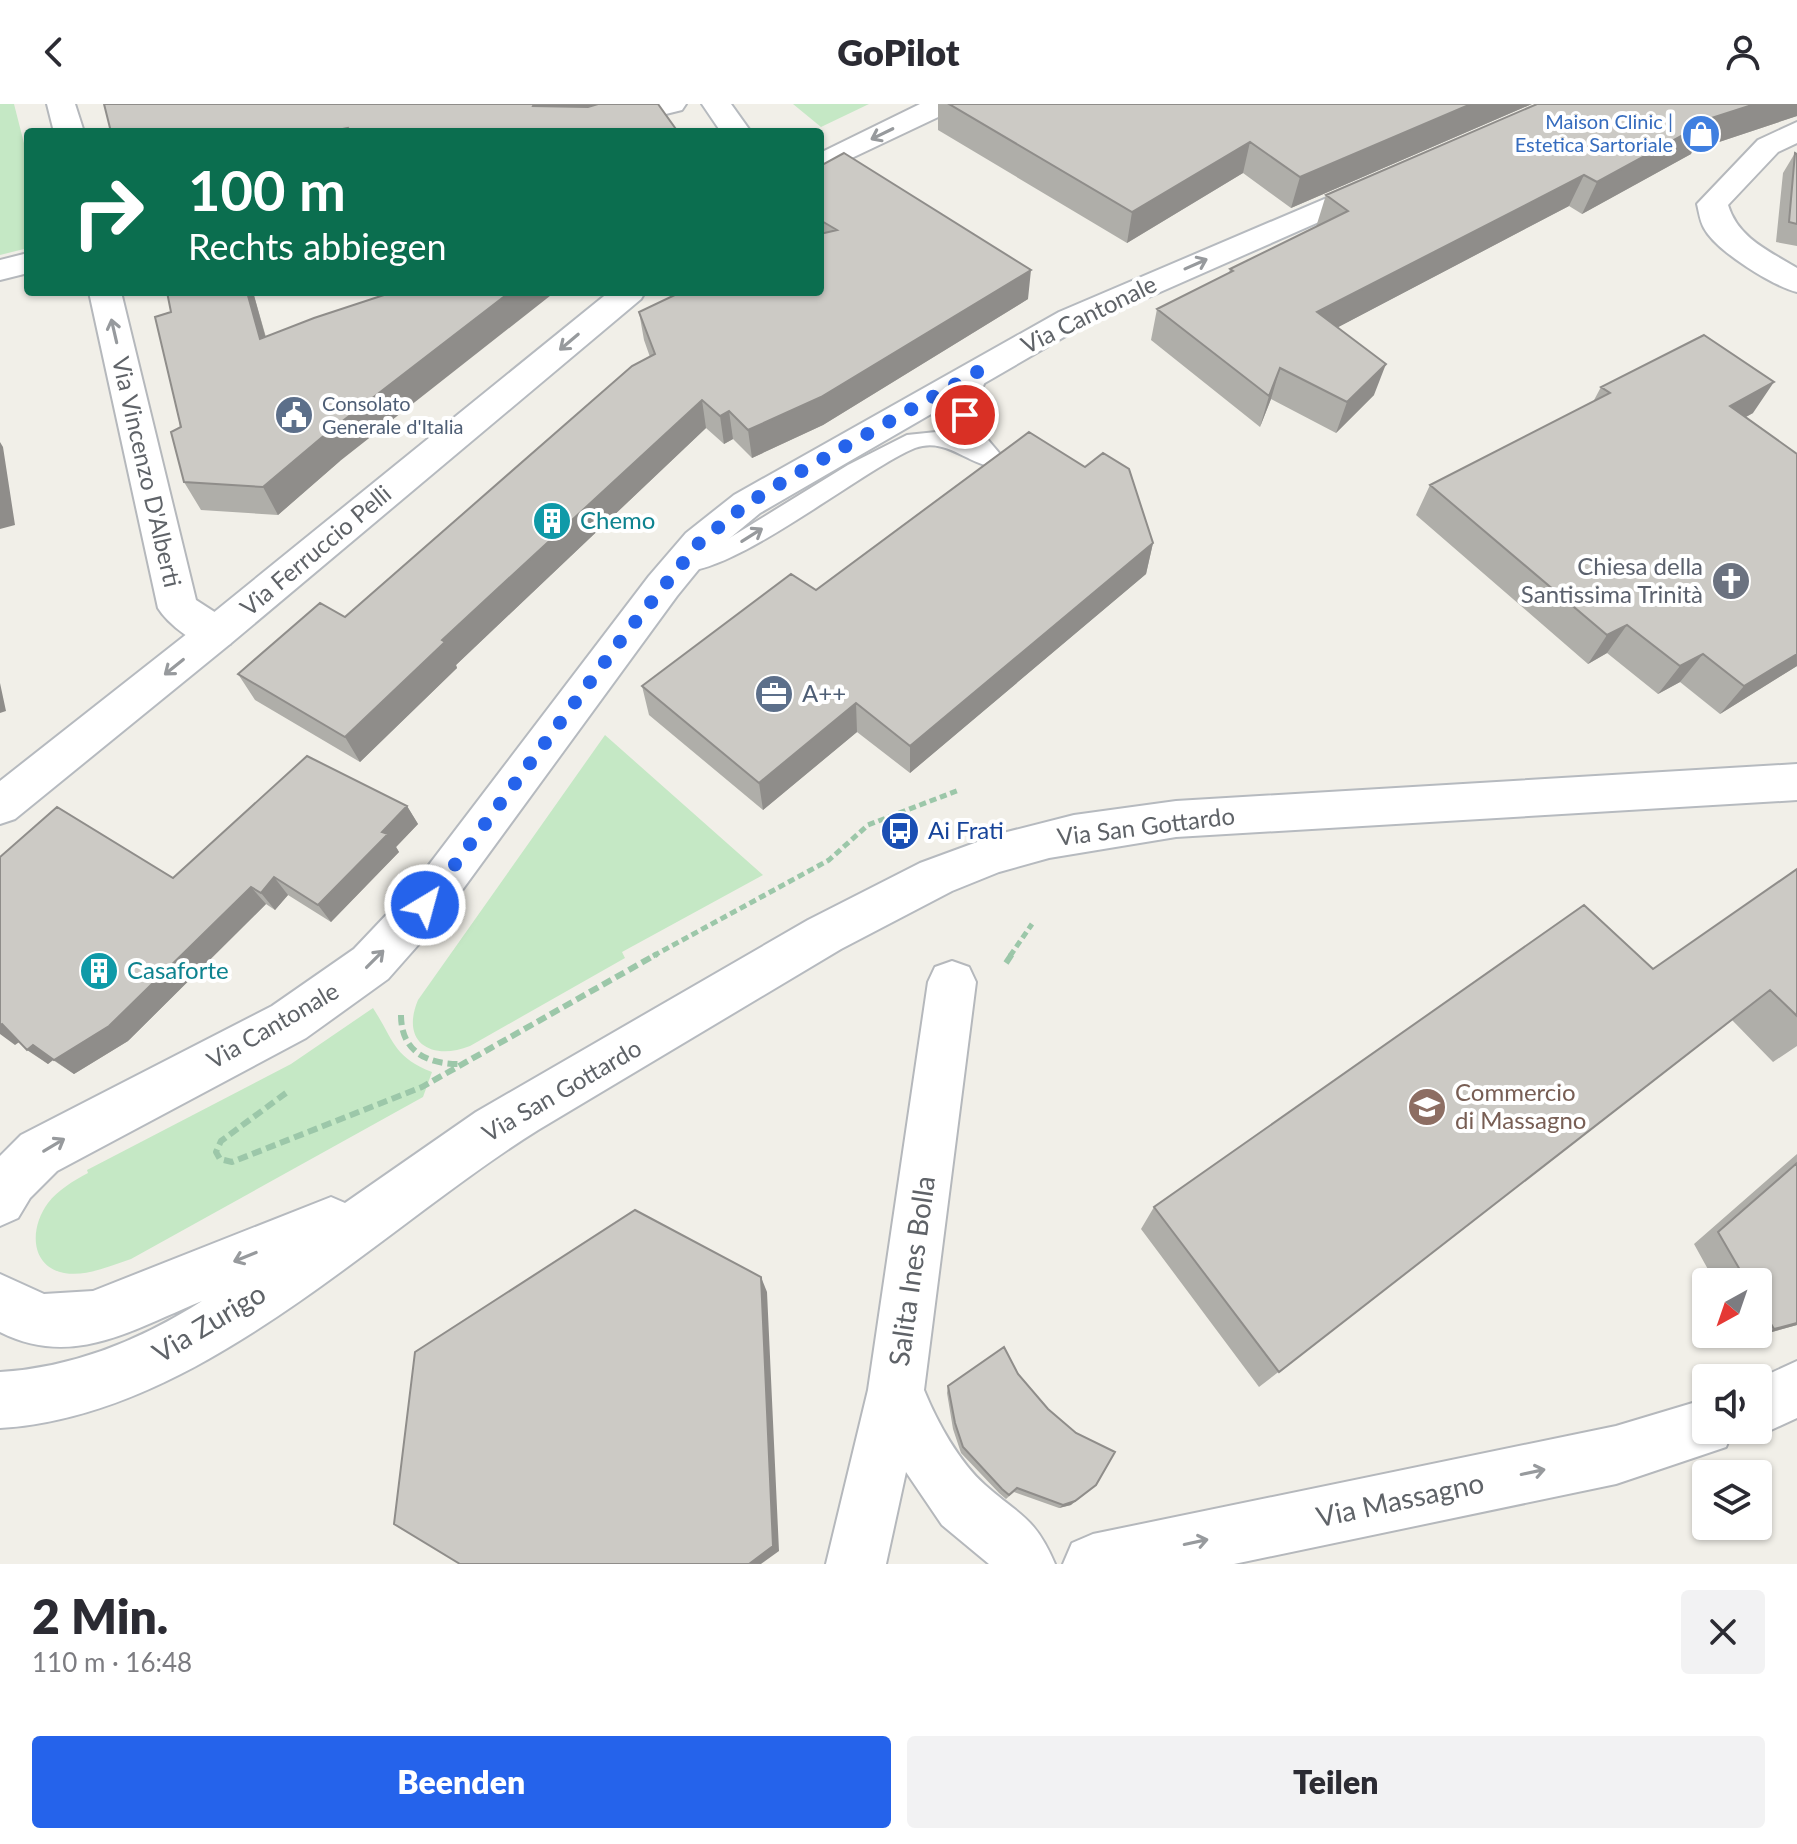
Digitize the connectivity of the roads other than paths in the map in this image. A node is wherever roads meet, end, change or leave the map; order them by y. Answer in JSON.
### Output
{"nodes":[{"id":1,"x":61,"y":104,"type":"edge"},
{"id":2,"x":672,"y":104,"type":"edge"},
{"id":3,"x":716,"y":104,"type":"edge"},
{"id":4,"x":943,"y":104,"type":"edge"},
{"id":5,"x":68,"y":128,"type":"edge"},
{"id":6,"x":573,"y":128,"type":"edge"},
{"id":7,"x":733,"y":128,"type":"edge"},
{"id":8,"x":1797,"y":131,"type":"edge"},
{"id":9,"x":824,"y":162,"type":"edge"},
{"id":10,"x":1405,"y":174,"type":"edge"},
{"id":11,"x":24,"y":264,"type":"edge"},
{"id":12,"x":0,"y":270,"type":"edge"},
{"id":13,"x":1797,"y":282,"type":"edge"},
{"id":14,"x":106,"y":296,"type":"edge"},
{"id":15,"x":624,"y":296,"type":"edge"},
{"id":16,"x":979,"y":371,"type":"junction"},
{"id":17,"x":681,"y":564,"type":"junction"},
{"id":18,"x":216,"y":633,"type":"junction"},
{"id":19,"x":1797,"y":782,"type":"edge"},
{"id":20,"x":0,"y":806,"type":"edge"},
{"id":21,"x":952,"y":982,"type":"dead end"},
{"id":22,"x":4,"y":1190,"type":"edge"},
{"id":23,"x":396,"y":1197,"type":"junction"},
{"id":24,"x":0,"y":1301,"type":"edge"},
{"id":25,"x":1797,"y":1389,"type":"edge"},
{"id":26,"x":896,"y":1390,"type":"junction"},
{"id":27,"x":0,"y":1400,"type":"edge"},
{"id":28,"x":1772,"y":1401,"type":"edge"},
{"id":29,"x":1692,"y":1431,"type":"edge"},
{"id":30,"x":856,"y":1564,"type":"edge"},
{"id":31,"x":1025,"y":1564,"type":"edge"},
{"id":32,"x":1093,"y":1564,"type":"edge"}],
"edges":[{"from":1,"to":5,"type":"main road"},
{"from":2,"to":6,"type":"main road"},
{"from":3,"to":7,"type":"main road"},
{"from":4,"to":9,"type":"main road","one_way":true},
{"from":8,"to":13,"type":"main road"},
{"from":16,"to":10,"type":"main road","name":"Via Cantonale","one_way":true},
{"from":11,"to":12,"type":"main road"},
{"from":18,"to":14,"type":"main road","name":"Via Vincenzo D'Alberti","one_way":true},
{"from":15,"to":18,"type":"main road","name":"Via Ferruccio Pelli","one_way":true},
{"from":16,"to":17,"type":"main road","name":"Via Cantonale"},
{"from":17,"to":16,"type":"lane","one_way":true},
{"from":22,"to":17,"type":"main road","name":"Via Cantonale","one_way":true},
{"from":18,"to":20,"type":"main road","name":"Via Ferruccio Pelli","one_way":true},
{"from":19,"to":23,"type":"main road","name":"Via San Gottardo"},
{"from":21,"to":26,"type":"main road","name":"Salita Ines Bolla"},
{"from":23,"to":24,"type":"main road","one_way":true},
{"from":23,"to":27,"type":"main road","name":"Via Zurigo"},
{"from":25,"to":28,"type":"main road"},
{"from":26,"to":30,"type":"main road"},
{"from":26,"to":31,"type":"main road","name":"Salita Ines Bolla"},
{"from":32,"to":29,"type":"main road","name":"Via Massagno","one_way":true}]}
